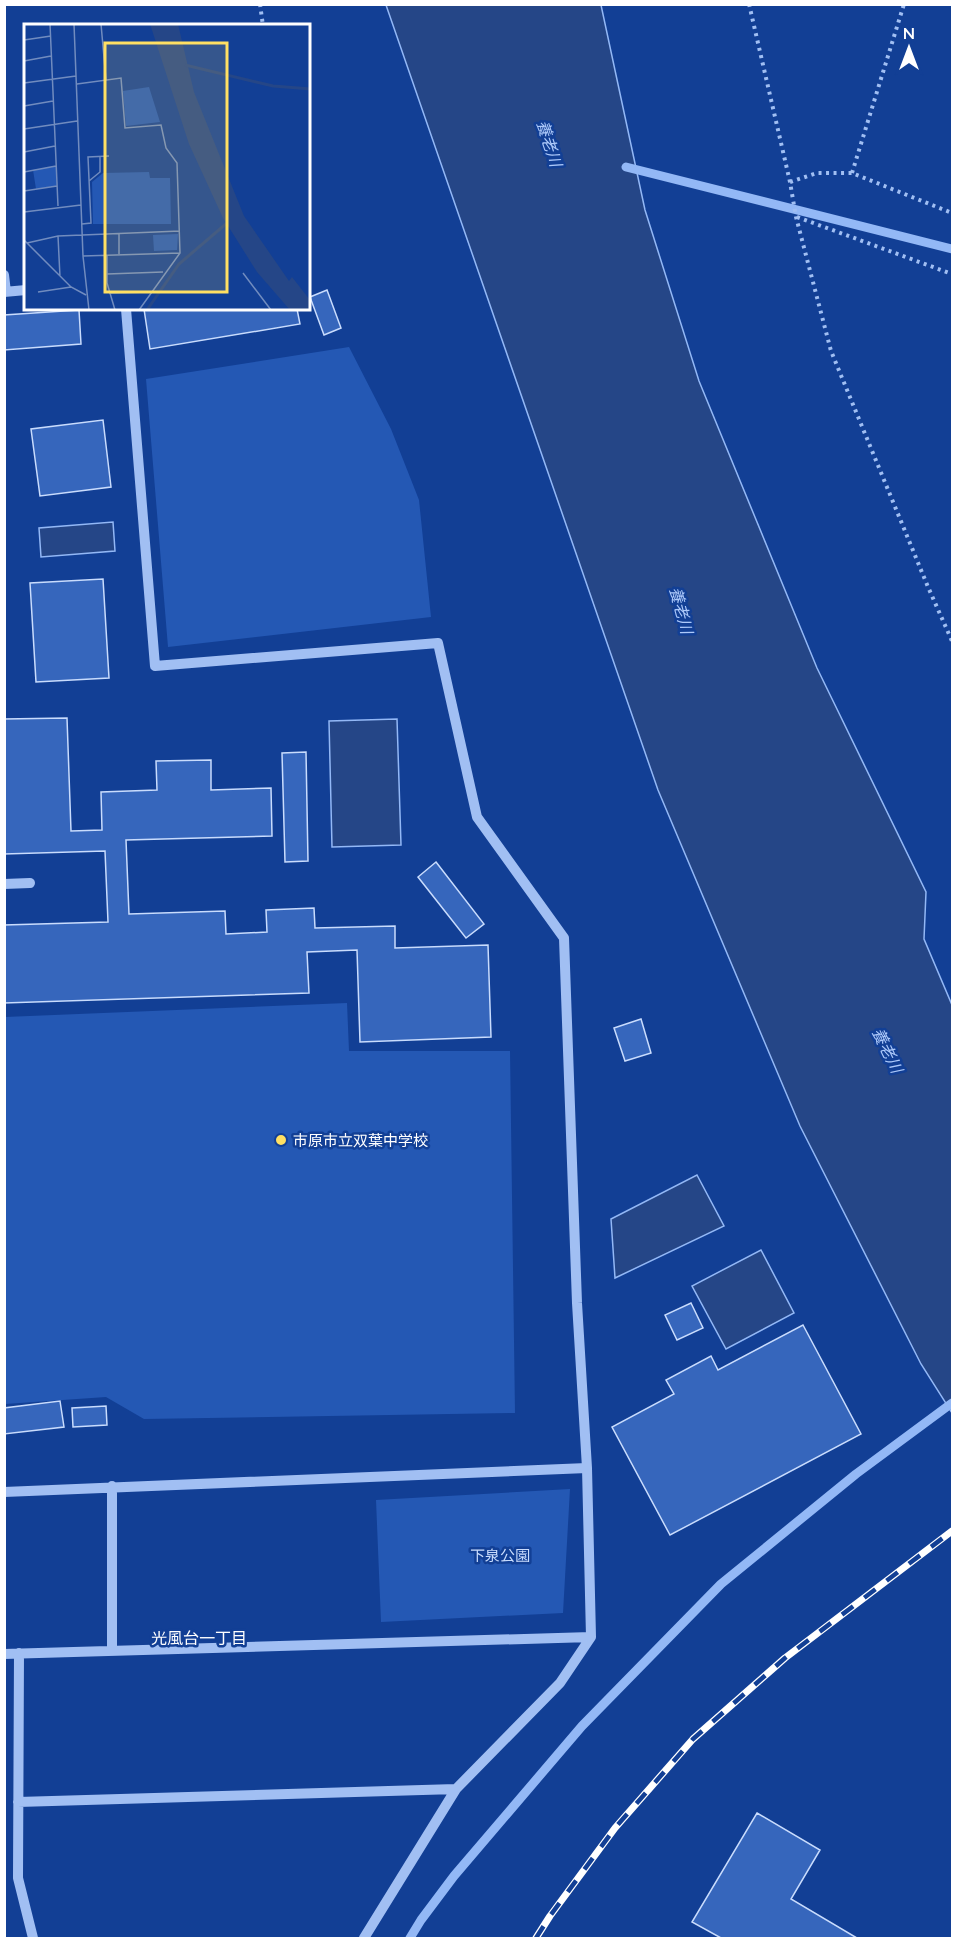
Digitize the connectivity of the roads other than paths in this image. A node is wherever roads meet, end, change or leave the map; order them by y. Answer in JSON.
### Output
{"nodes":[{"id":1,"x":4,"y":275,"type":"edge"},
{"id":2,"x":24,"y":290,"type":"edge"},
{"id":3,"x":5,"y":292,"type":"edge"},
{"id":4,"x":126,"y":310,"type":"edge"},
{"id":5,"x":30,"y":883,"type":"dead end"},
{"id":6,"x":4,"y":884,"type":"edge"},
{"id":7,"x":587,"y":1468,"type":"junction"},
{"id":8,"x":112,"y":1486,"type":"junction"},
{"id":9,"x":4,"y":1492,"type":"edge"},
{"id":10,"x":591,"y":1637,"type":"junction"},
{"id":11,"x":112,"y":1650,"type":"junction"},
{"id":12,"x":19,"y":1653,"type":"junction"},
{"id":13,"x":4,"y":1654,"type":"edge"},
{"id":14,"x":456,"y":1789,"type":"junction"},
{"id":15,"x":18,"y":1802,"type":"junction"},
{"id":16,"x":33,"y":1938,"type":"edge"},
{"id":17,"x":364,"y":1938,"type":"edge"}],
"edges":[{"from":1,"to":3,"type":"street"},
{"from":2,"to":3,"type":"street"},
{"from":4,"to":7,"type":"street"},
{"from":5,"to":6,"type":"street"},
{"from":7,"to":8,"type":"street"},
{"from":7,"to":10,"type":"street"},
{"from":8,"to":9,"type":"street"},
{"from":8,"to":11,"type":"street"},
{"from":10,"to":11,"type":"street"},
{"from":10,"to":14,"type":"street"},
{"from":11,"to":12,"type":"street"},
{"from":12,"to":13,"type":"street"},
{"from":12,"to":15,"type":"street"},
{"from":14,"to":15,"type":"street"},
{"from":14,"to":17,"type":"street"},
{"from":15,"to":16,"type":"street"}]}
